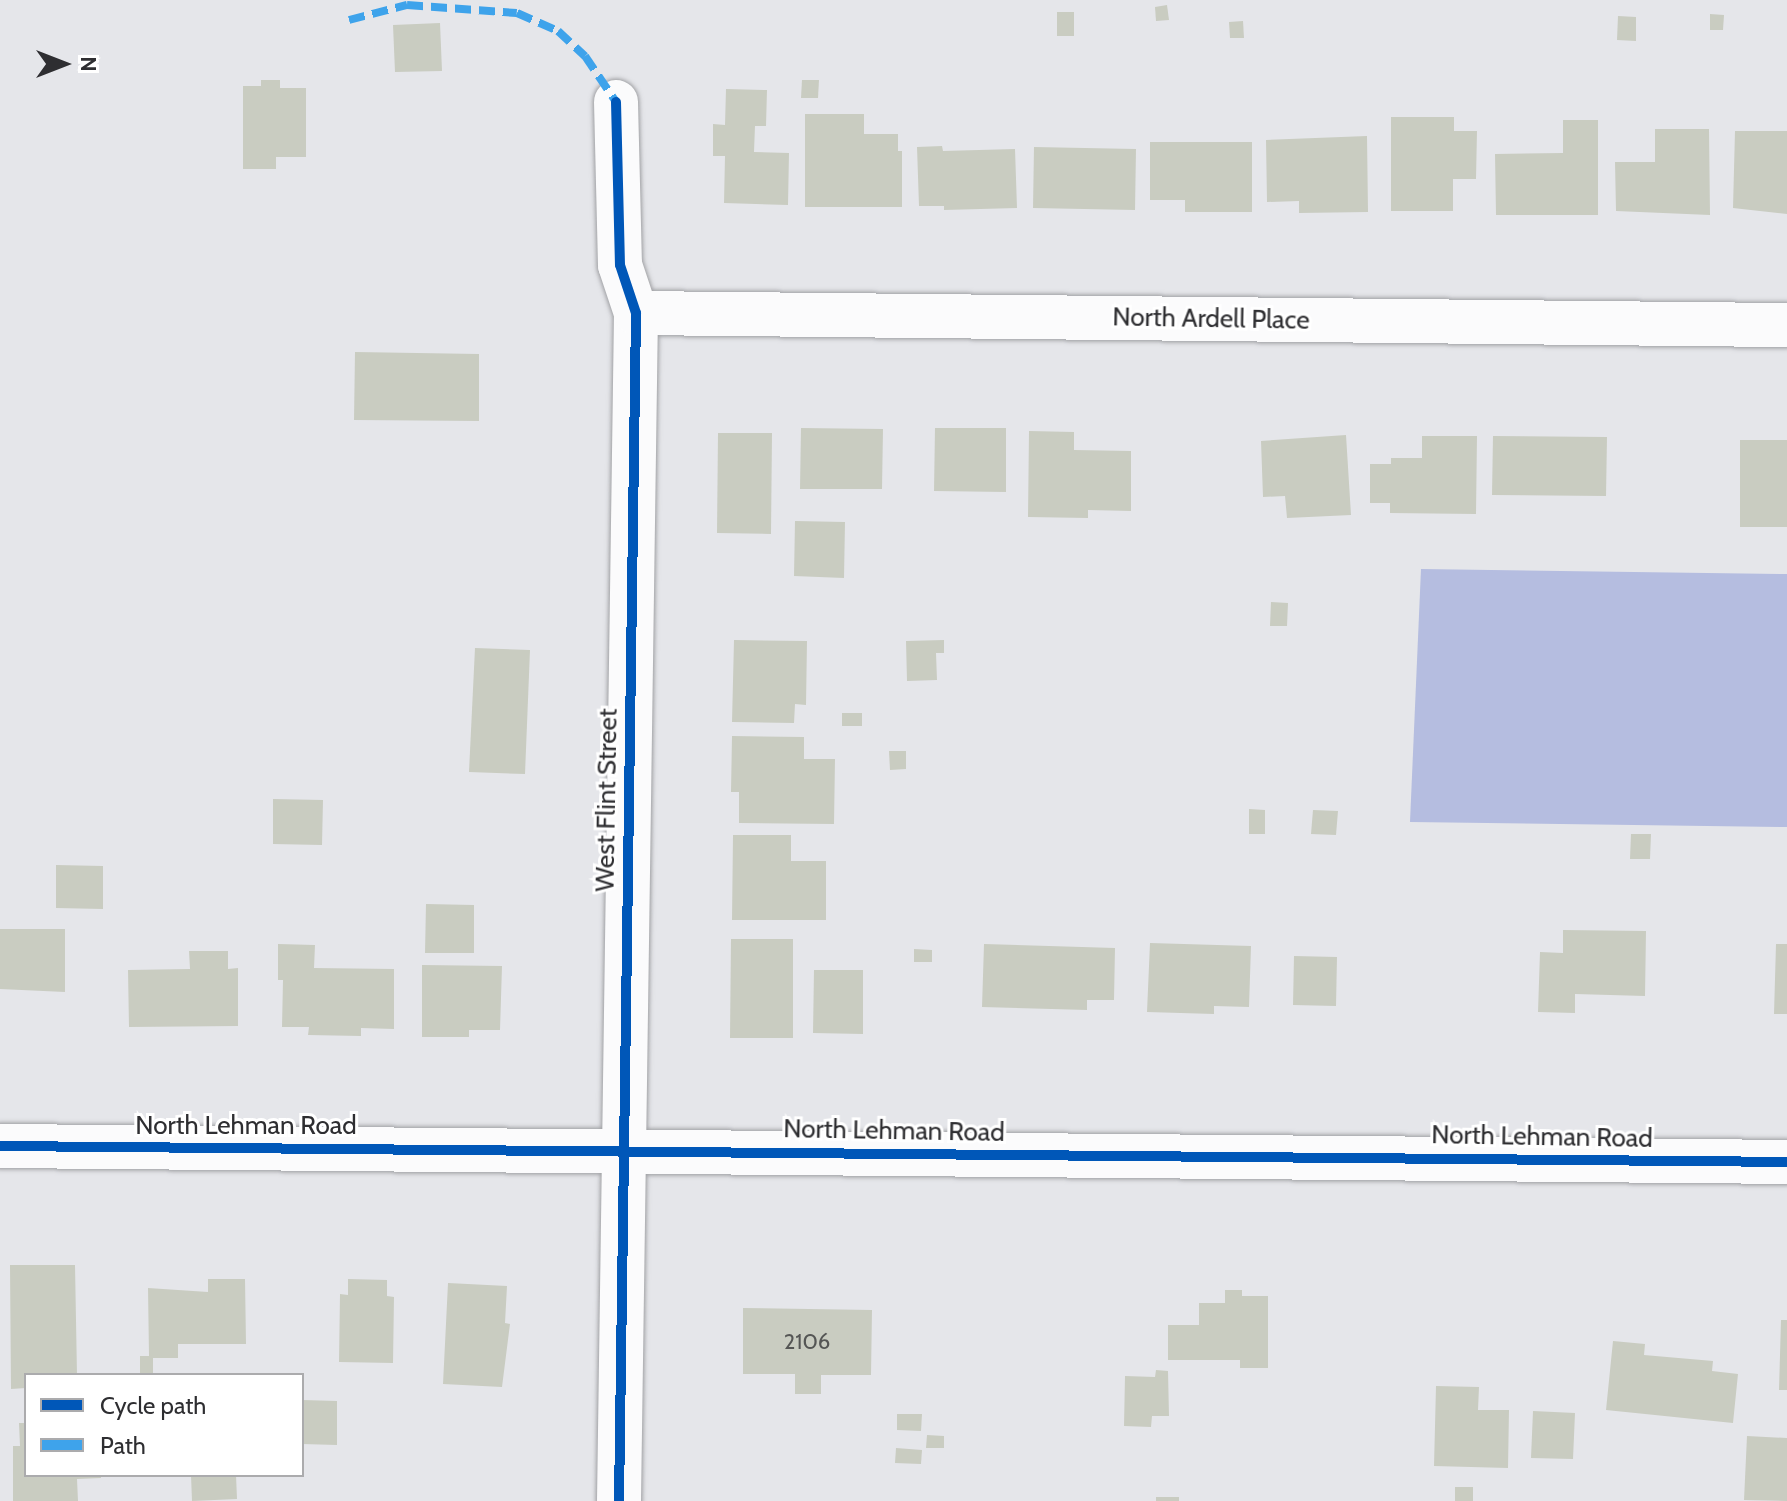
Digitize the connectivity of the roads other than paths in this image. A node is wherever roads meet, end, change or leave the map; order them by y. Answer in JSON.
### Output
{"nodes":[{"id":1,"x":616,"y":102,"type":"dead end"},
{"id":2,"x":636,"y":313,"type":"junction"},
{"id":3,"x":1787,"y":325,"type":"edge"},
{"id":4,"x":0,"y":1146,"type":"edge"},
{"id":5,"x":623,"y":1151,"type":"junction"},
{"id":6,"x":1787,"y":1162,"type":"edge"},
{"id":7,"x":619,"y":1501,"type":"edge"}],
"edges":[{"from":1,"to":2,"type":"street","name":"West Flint Street"},
{"from":2,"to":3,"type":"street","name":"North Ardell Place"},
{"from":2,"to":5,"type":"street","name":"West Flint Street"},
{"from":4,"to":5,"type":"street","name":"North Lehman Road"},
{"from":5,"to":6,"type":"street","name":"North Lehman Road"},
{"from":5,"to":7,"type":"street","name":"West Flint Street"}]}
